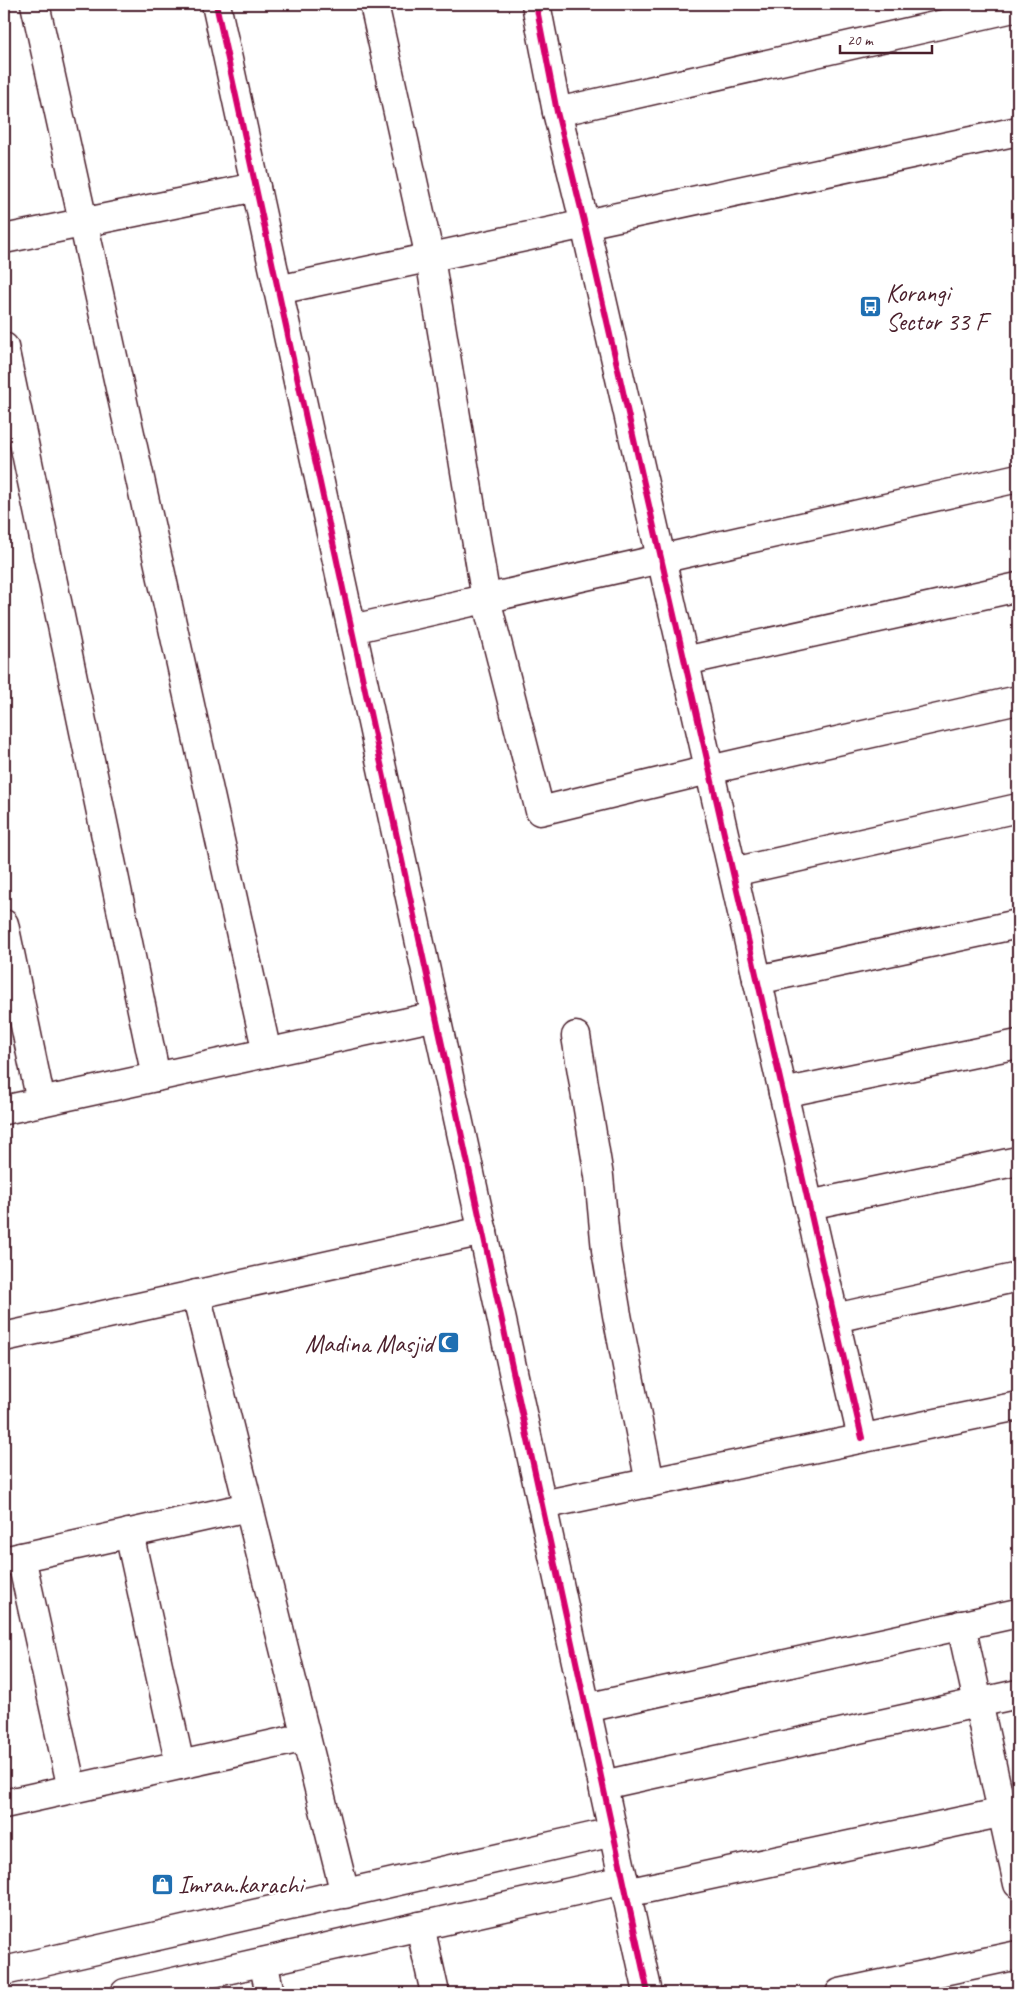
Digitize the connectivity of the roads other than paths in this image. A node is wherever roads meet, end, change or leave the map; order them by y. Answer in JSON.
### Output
{"nodes":[{"id":1,"x":35,"y":4,"type":"edge"},
{"id":2,"x":216,"y":4,"type":"edge"},
{"id":3,"x":374,"y":4,"type":"edge"},
{"id":4,"x":536,"y":4,"type":"edge"},
{"id":5,"x":1018,"y":7,"type":"edge"},
{"id":6,"x":557,"y":112,"type":"junction"},
{"id":7,"x":1018,"y":131,"type":"edge"},
{"id":8,"x":256,"y":187,"type":"junction"},
{"id":9,"x":83,"y":223,"type":"junction"},
{"id":10,"x":585,"y":225,"type":"junction"},
{"id":11,"x":4,"y":239,"type":"edge"},
{"id":12,"x":430,"y":258,"type":"junction"},
{"id":13,"x":278,"y":290,"type":"junction"},
{"id":14,"x":4,"y":347,"type":"edge"},
{"id":15,"x":1018,"y":478,"type":"edge"},
{"id":16,"x":661,"y":559,"type":"junction"},
{"id":17,"x":1018,"y":587,"type":"edge"},
{"id":18,"x":486,"y":599,"type":"junction"},
{"id":19,"x":352,"y":629,"type":"junction"},
{"id":20,"x":685,"y":661,"type":"junction"},
{"id":21,"x":1018,"y":700,"type":"edge"},
{"id":22,"x":709,"y":770,"type":"junction"},
{"id":23,"x":1018,"y":808,"type":"edge"},
{"id":24,"x":733,"y":872,"type":"junction"},
{"id":25,"x":4,"y":924,"type":"edge"},
{"id":26,"x":1018,"y":924,"type":"edge"},
{"id":27,"x":757,"y":980,"type":"junction"},
{"id":28,"x":436,"y":1016,"type":"junction"},
{"id":29,"x":576,"y":1036,"type":"dead end"},
{"id":30,"x":1018,"y":1044,"type":"edge"},
{"id":31,"x":267,"y":1053,"type":"junction"},
{"id":32,"x":156,"y":1077,"type":"junction"},
{"id":33,"x":783,"y":1093,"type":"junction"},
{"id":34,"x":41,"y":1102,"type":"junction"},
{"id":35,"x":4,"y":1110,"type":"edge"},
{"id":36,"x":1018,"y":1161,"type":"edge"},
{"id":37,"x":809,"y":1205,"type":"junction"},
{"id":38,"x":483,"y":1231,"type":"junction"},
{"id":39,"x":1018,"y":1277,"type":"edge"},
{"id":40,"x":196,"y":1294,"type":"junction"},
{"id":41,"x":835,"y":1318,"type":"junction"},
{"id":42,"x":4,"y":1337,"type":"edge"},
{"id":43,"x":1018,"y":1406,"type":"edge"},
{"id":44,"x":862,"y":1438,"type":"junction"},
{"id":45,"x":650,"y":1483,"type":"junction"},
{"id":46,"x":542,"y":1505,"type":"junction"},
{"id":47,"x":248,"y":1507,"type":"junction"},
{"id":48,"x":129,"y":1534,"type":"junction"},
{"id":49,"x":12,"y":1559,"type":"edge"},
{"id":50,"x":1018,"y":1613,"type":"edge"},
{"id":51,"x":962,"y":1625,"type":"junction"},
{"id":52,"x":1018,"y":1694,"type":"edge"},
{"id":53,"x":978,"y":1702,"type":"junction"},
{"id":54,"x":586,"y":1708,"type":"junction"},
{"id":55,"x":306,"y":1737,"type":"junction"},
{"id":56,"x":180,"y":1765,"type":"junction"},
{"id":57,"x":602,"y":1785,"type":"junction"},
{"id":58,"x":72,"y":1789,"type":"junction"},
{"id":59,"x":4,"y":1804,"type":"edge"},
{"id":60,"x":1010,"y":1811,"type":"edge"},
{"id":61,"x":613,"y":1832,"type":"junction"},
{"id":62,"x":1018,"y":1884,"type":"edge"},
{"id":63,"x":625,"y":1886,"type":"junction"},
{"id":64,"x":345,"y":1894,"type":"junction"},
{"id":65,"x":420,"y":1926,"type":"junction"},
{"id":66,"x":1018,"y":1954,"type":"edge"},
{"id":67,"x":263,"y":1962,"type":"junction"},
{"id":68,"x":4,"y":1971,"type":"edge"},
{"id":69,"x":911,"y":1986,"type":"edge"},
{"id":70,"x":124,"y":1993,"type":"edge"},
{"id":71,"x":270,"y":1993,"type":"edge"},
{"id":72,"x":436,"y":1993,"type":"edge"},
{"id":73,"x":648,"y":1993,"type":"edge"},
{"id":74,"x":840,"y":1993,"type":"edge"}],
"edges":[{"from":1,"to":9,"type":"street"},
{"from":2,"to":8,"type":"street"},
{"from":3,"to":12,"type":"street"},
{"from":4,"to":6,"type":"street"},
{"from":5,"to":6,"type":"street"},
{"from":6,"to":10,"type":"street"},
{"from":7,"to":10,"type":"street"},
{"from":8,"to":9,"type":"street"},
{"from":8,"to":13,"type":"street"},
{"from":9,"to":11,"type":"street"},
{"from":9,"to":31,"type":"street"},
{"from":10,"to":12,"type":"street"},
{"from":10,"to":16,"type":"street"},
{"from":12,"to":13,"type":"street"},
{"from":12,"to":18,"type":"street"},
{"from":13,"to":19,"type":"street"},
{"from":14,"to":32,"type":"street"},
{"from":15,"to":16,"type":"street"},
{"from":16,"to":18,"type":"street"},
{"from":16,"to":20,"type":"street"},
{"from":17,"to":20,"type":"street"},
{"from":18,"to":19,"type":"street"},
{"from":18,"to":22,"type":"street"},
{"from":19,"to":28,"type":"street"},
{"from":20,"to":22,"type":"street"},
{"from":21,"to":22,"type":"street"},
{"from":22,"to":24,"type":"street"},
{"from":23,"to":24,"type":"street"},
{"from":24,"to":27,"type":"street"},
{"from":25,"to":34,"type":"street"},
{"from":26,"to":27,"type":"street"},
{"from":27,"to":33,"type":"street"},
{"from":28,"to":31,"type":"street"},
{"from":28,"to":38,"type":"street"},
{"from":29,"to":45,"type":"street"},
{"from":30,"to":33,"type":"street"},
{"from":31,"to":32,"type":"street"},
{"from":32,"to":34,"type":"street"},
{"from":33,"to":37,"type":"street"},
{"from":34,"to":35,"type":"street"},
{"from":36,"to":37,"type":"street"},
{"from":37,"to":41,"type":"street"},
{"from":38,"to":40,"type":"street"},
{"from":38,"to":46,"type":"street"},
{"from":39,"to":41,"type":"street"},
{"from":40,"to":42,"type":"street"},
{"from":40,"to":47,"type":"street"},
{"from":41,"to":44,"type":"street"},
{"from":43,"to":44,"type":"street"},
{"from":44,"to":45,"type":"street"},
{"from":45,"to":46,"type":"street"},
{"from":46,"to":54,"type":"street"},
{"from":47,"to":48,"type":"street"},
{"from":47,"to":55,"type":"street"},
{"from":48,"to":49,"type":"street"},
{"from":48,"to":56,"type":"street"},
{"from":49,"to":58,"type":"street"},
{"from":50,"to":51,"type":"street"},
{"from":51,"to":53,"type":"street"},
{"from":51,"to":54,"type":"street"},
{"from":52,"to":53,"type":"street"},
{"from":53,"to":57,"type":"street"},
{"from":53,"to":60,"type":"street"},
{"from":54,"to":57,"type":"street"},
{"from":55,"to":56,"type":"street"},
{"from":55,"to":64,"type":"street"},
{"from":56,"to":58,"type":"street"},
{"from":57,"to":61,"type":"street"},
{"from":58,"to":59,"type":"street"},
{"from":60,"to":62,"type":"street"},
{"from":60,"to":63,"type":"street"},
{"from":61,"to":63,"type":"street"},
{"from":61,"to":64,"type":"street"},
{"from":63,"to":65,"type":"street"},
{"from":63,"to":73,"type":"street"},
{"from":64,"to":68,"type":"street"},
{"from":65,"to":67,"type":"street"},
{"from":65,"to":72,"type":"street"},
{"from":66,"to":69,"type":"street"},
{"from":67,"to":70,"type":"street"},
{"from":67,"to":71,"type":"street"},
{"from":69,"to":74,"type":"street"}]}
